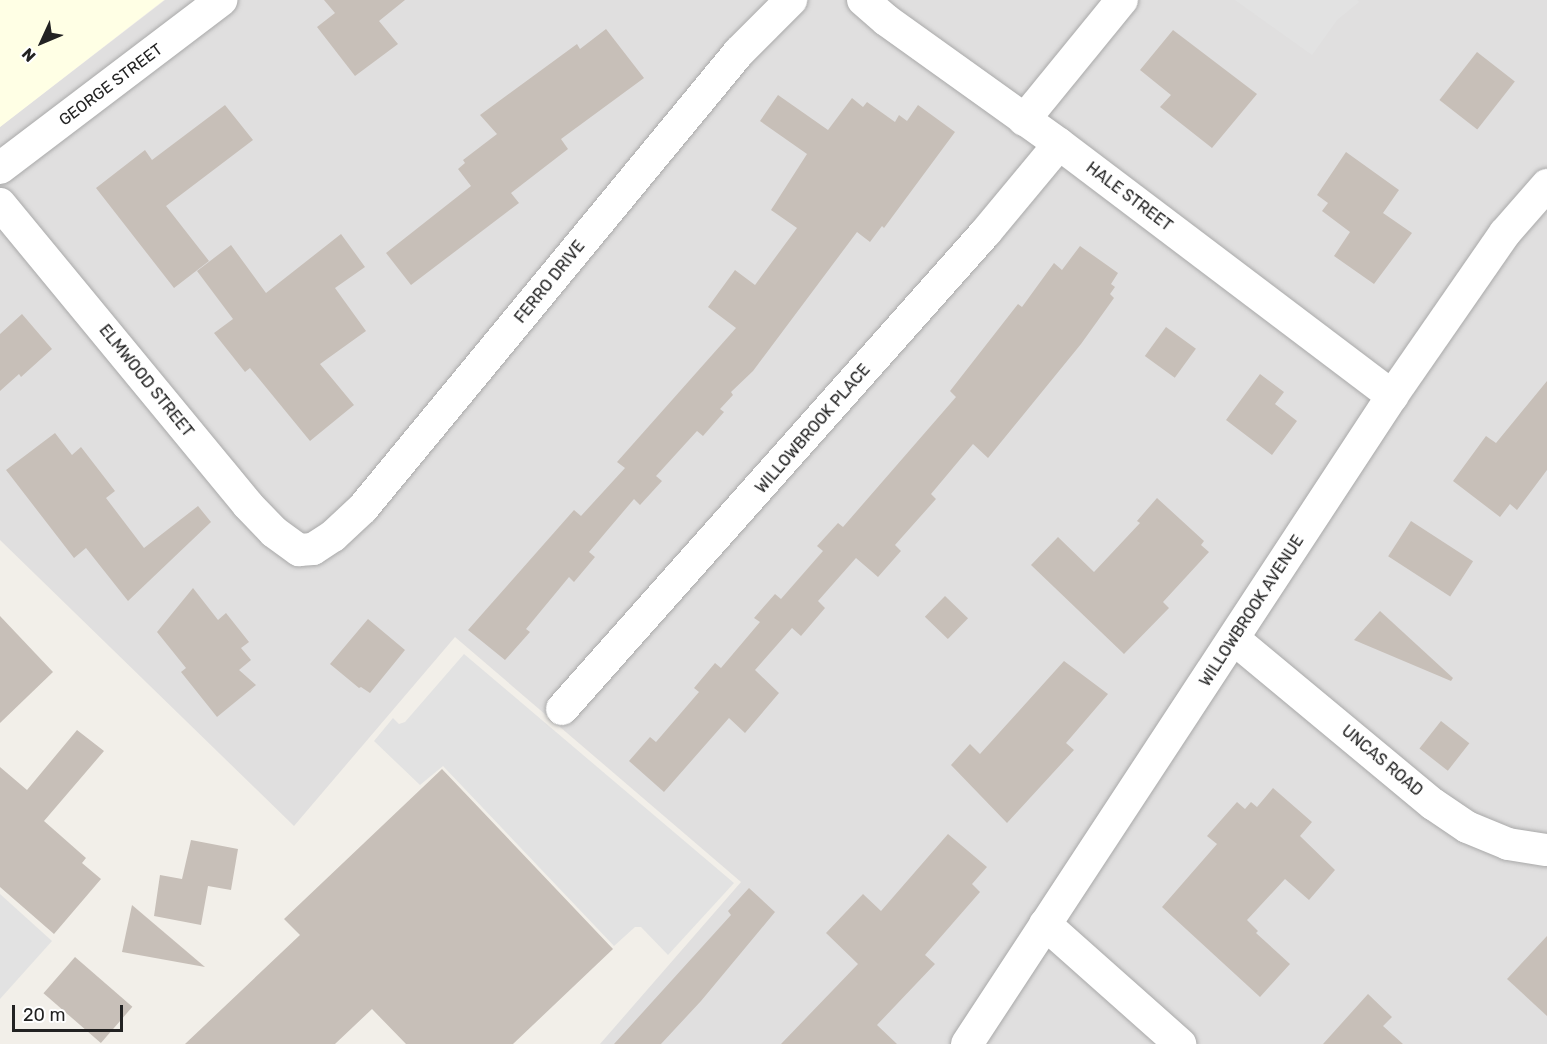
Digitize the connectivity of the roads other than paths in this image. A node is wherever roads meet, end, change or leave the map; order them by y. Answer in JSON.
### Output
{"nodes":[{"id":1,"x":221,"y":0,"type":"edge"},
{"id":2,"x":791,"y":0,"type":"edge"},
{"id":3,"x":863,"y":0,"type":"edge"},
{"id":4,"x":1122,"y":0,"type":"edge"},
{"id":5,"x":1024,"y":120,"type":"junction"},
{"id":6,"x":1059,"y":144,"type":"junction"},
{"id":7,"x":0,"y":168,"type":"edge"},
{"id":8,"x":1547,"y":185,"type":"edge"},
{"id":9,"x":0,"y":204,"type":"edge"},
{"id":10,"x":1392,"y":396,"type":"junction"},
{"id":11,"x":299,"y":550,"type":"joint"},
{"id":12,"x":1234,"y":639,"type":"junction"},
{"id":13,"x":562,"y":709,"type":"dead end"},
{"id":14,"x":1547,"y":850,"type":"edge"},
{"id":15,"x":1045,"y":924,"type":"junction"},
{"id":16,"x":967,"y":1044,"type":"edge"},
{"id":17,"x":1180,"y":1044,"type":"edge"}],
"edges":[{"from":1,"to":7,"type":"street","name":"GEORGE STREET"},
{"from":2,"to":11,"type":"street","name":"FERRO DRIVE"},
{"from":3,"to":5,"type":"street","name":"HALE STREET"},
{"from":4,"to":5,"type":"street"},
{"from":5,"to":6,"type":"street","name":"HALE STREET"},
{"from":6,"to":10,"type":"street","name":"HALE STREET"},
{"from":6,"to":13,"type":"street","name":"WILLOWBROOK PLACE"},
{"from":8,"to":10,"type":"street","name":"WILLOWBROOK AVENUE"},
{"from":9,"to":11,"type":"street","name":"ELMWOOD STREET"},
{"from":10,"to":12,"type":"street","name":"WILLOWBROOK AVENUE"},
{"from":12,"to":14,"type":"street","name":"UNCAS ROAD"},
{"from":12,"to":15,"type":"street","name":"WILLOWBROOK AVENUE"},
{"from":15,"to":16,"type":"street","name":"WILLOWBROOK AVENUE"},
{"from":15,"to":17,"type":"street"}]}
